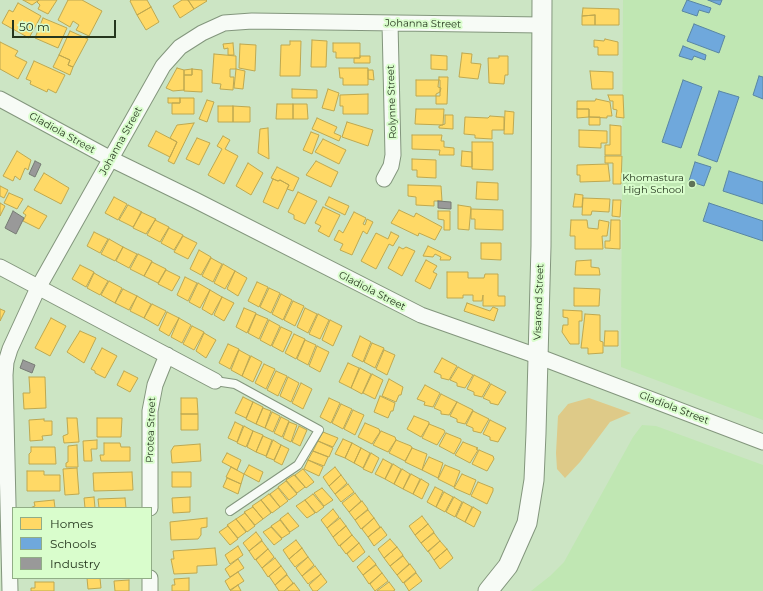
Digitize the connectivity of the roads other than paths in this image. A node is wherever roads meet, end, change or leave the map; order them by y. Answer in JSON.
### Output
{"nodes":[{"id":1,"x":542,"y":0,"type":"edge"},
{"id":2,"x":390,"y":23,"type":"junction"},
{"id":3,"x":542,"y":25,"type":"junction"},
{"id":4,"x":0,"y":99,"type":"edge"},
{"id":5,"x":110,"y":159,"type":"junction"},
{"id":6,"x":384,"y":179,"type":"dead end"},
{"id":7,"x":0,"y":267,"type":"edge"},
{"id":8,"x":38,"y":288,"type":"junction"},
{"id":9,"x":167,"y":356,"type":"junction"},
{"id":10,"x":537,"y":356,"type":"junction"},
{"id":11,"x":215,"y":381,"type":"joint"},
{"id":12,"x":763,"y":442,"type":"edge"},
{"id":13,"x":150,"y":507,"type":"edge"},
{"id":14,"x":230,"y":511,"type":"dead end"},
{"id":15,"x":150,"y":579,"type":"edge"},
{"id":16,"x":10,"y":591,"type":"edge"},
{"id":17,"x":150,"y":591,"type":"edge"},
{"id":18,"x":488,"y":591,"type":"edge"}],
"edges":[{"from":1,"to":3,"type":"street","name":"Visarend Street"},
{"from":2,"to":3,"type":"street","name":"Johanna Street"},
{"from":2,"to":5,"type":"street","name":"Johanna Street"},
{"from":2,"to":6,"type":"street","name":"Rolynne Street"},
{"from":3,"to":10,"type":"street","name":"Visarend Street"},
{"from":4,"to":5,"type":"street","name":"Gladiola Street"},
{"from":5,"to":8,"type":"street","name":"Johanna Street"},
{"from":5,"to":10,"type":"street","name":"Gladiola Street"},
{"from":7,"to":8,"type":"street"},
{"from":8,"to":9,"type":"street"},
{"from":8,"to":16,"type":"street","name":"Johanna Street"},
{"from":9,"to":11,"type":"street"},
{"from":9,"to":13,"type":"street","name":"Protea Street"},
{"from":10,"to":12,"type":"street","name":"Gladiola Street"},
{"from":10,"to":18,"type":"street","name":"Visarend Street"},
{"from":11,"to":14,"type":"lane"},
{"from":15,"to":17,"type":"street"}]}
